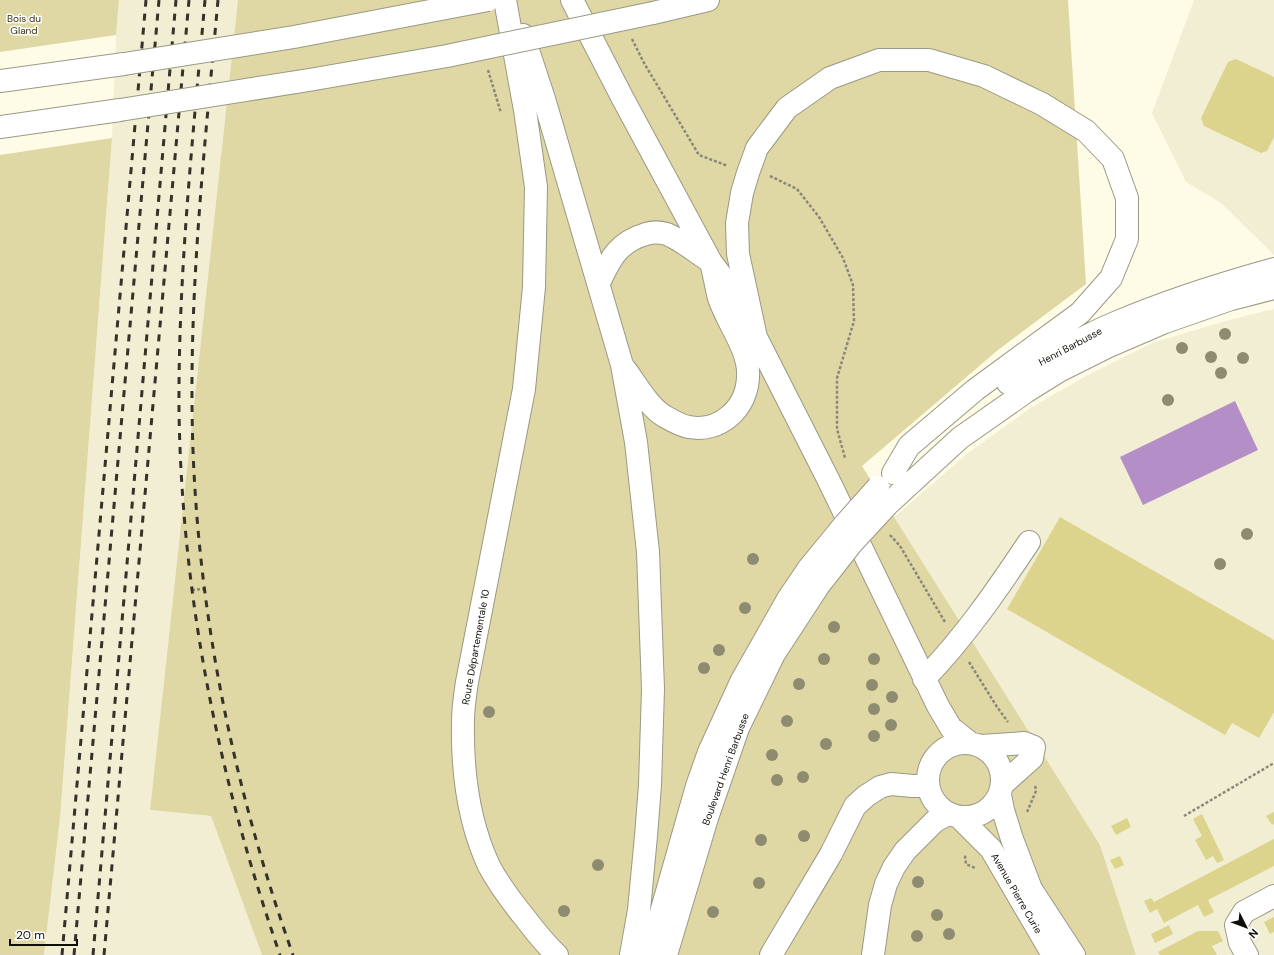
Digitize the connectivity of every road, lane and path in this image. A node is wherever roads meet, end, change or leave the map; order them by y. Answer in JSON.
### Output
{"nodes":[{"id":1,"x":488,"y":0,"type":"edge"},
{"id":2,"x":505,"y":0,"type":"edge"},
{"id":3,"x":512,"y":0,"type":"edge"},
{"id":4,"x":572,"y":0,"type":"edge"},
{"id":5,"x":708,"y":0,"type":"edge"},
{"id":6,"x":630,"y":35,"type":"dead end"},
{"id":7,"x":0,"y":81,"type":"edge"},
{"id":8,"x":0,"y":127,"type":"edge"},
{"id":9,"x":748,"y":173,"type":"junction"},
{"id":10,"x":711,"y":262,"type":"junction"},
{"id":11,"x":1274,"y":269,"type":"edge"},
{"id":12,"x":599,"y":283,"type":"junction"},
{"id":13,"x":1274,"y":288,"type":"edge"},
{"id":14,"x":757,"y":342,"type":"junction"},
{"id":15,"x":622,"y":365,"type":"junction"},
{"id":16,"x":960,"y":438,"type":"joint"},
{"id":17,"x":886,"y":488,"type":"junction"},
{"id":18,"x":1029,"y":542,"type":"dead end"},
{"id":19,"x":204,"y":589,"type":"dead end"},
{"id":20,"x":192,"y":590,"type":"dead end"},
{"id":21,"x":924,"y":679,"type":"junction"},
{"id":22,"x":976,"y":745,"type":"junction"},
{"id":23,"x":1274,"y":764,"type":"edge"},
{"id":24,"x":928,"y":786,"type":"junction"},
{"id":25,"x":1001,"y":790,"type":"junction"},
{"id":26,"x":953,"y":816,"type":"junction"},
{"id":27,"x":1184,"y":816,"type":"dead end"},
{"id":28,"x":1274,"y":896,"type":"edge"},
{"id":29,"x":650,"y":949,"type":"edge"},
{"id":30,"x":557,"y":955,"type":"edge"},
{"id":31,"x":771,"y":955,"type":"edge"},
{"id":32,"x":873,"y":955,"type":"edge"},
{"id":33,"x":1053,"y":955,"type":"edge"},
{"id":34,"x":1074,"y":955,"type":"edge"},
{"id":35,"x":1247,"y":955,"type":"edge"}],
"edges":[{"from":1,"to":7,"type":"main road","bridge":true},
{"from":2,"to":30,"type":"main road","name":"Route Départementale 10"},
{"from":3,"to":12,"type":"main road"},
{"from":4,"to":10,"type":"main road"},
{"from":5,"to":8,"type":"main road","bridge":true},
{"from":6,"to":9,"type":"path"},
{"from":9,"to":14,"type":"main road"},
{"from":9,"to":17,"type":"main road"},
{"from":10,"to":12,"type":"main road"},
{"from":10,"to":14,"type":"main road"},
{"from":10,"to":15,"type":"main road"},
{"from":11,"to":17,"type":"main road","name":"Henri Barbusse"},
{"from":12,"to":15,"type":"main road"},
{"from":13,"to":16,"type":"main road","name":"Henri Barbusse"},
{"from":14,"to":21,"type":"main road"},
{"from":15,"to":29,"type":"main road"},
{"from":16,"to":17,"type":"main road","name":"Boulevard Henri Barbusse"},
{"from":17,"to":29,"type":"main road","name":"Boulevard Henri Barbusse","bridge":true},
{"from":18,"to":21,"type":"main road"},
{"from":19,"to":20,"type":"path"},
{"from":21,"to":22,"type":"main road"},
{"from":22,"to":24,"type":"main road"},
{"from":22,"to":25,"type":"main road"},
{"from":22,"to":25,"type":"main road"},
{"from":23,"to":27,"type":"path"},
{"from":24,"to":26,"type":"main road"},
{"from":24,"to":31,"type":"main road"},
{"from":25,"to":26,"type":"main road"},
{"from":25,"to":34,"type":"main road","name":"Avenue Pierre Curie"},
{"from":26,"to":32,"type":"main road"},
{"from":26,"to":33,"type":"main road","name":"Avenue Pierre Curie"},
{"from":28,"to":35,"type":"main road"}]}
